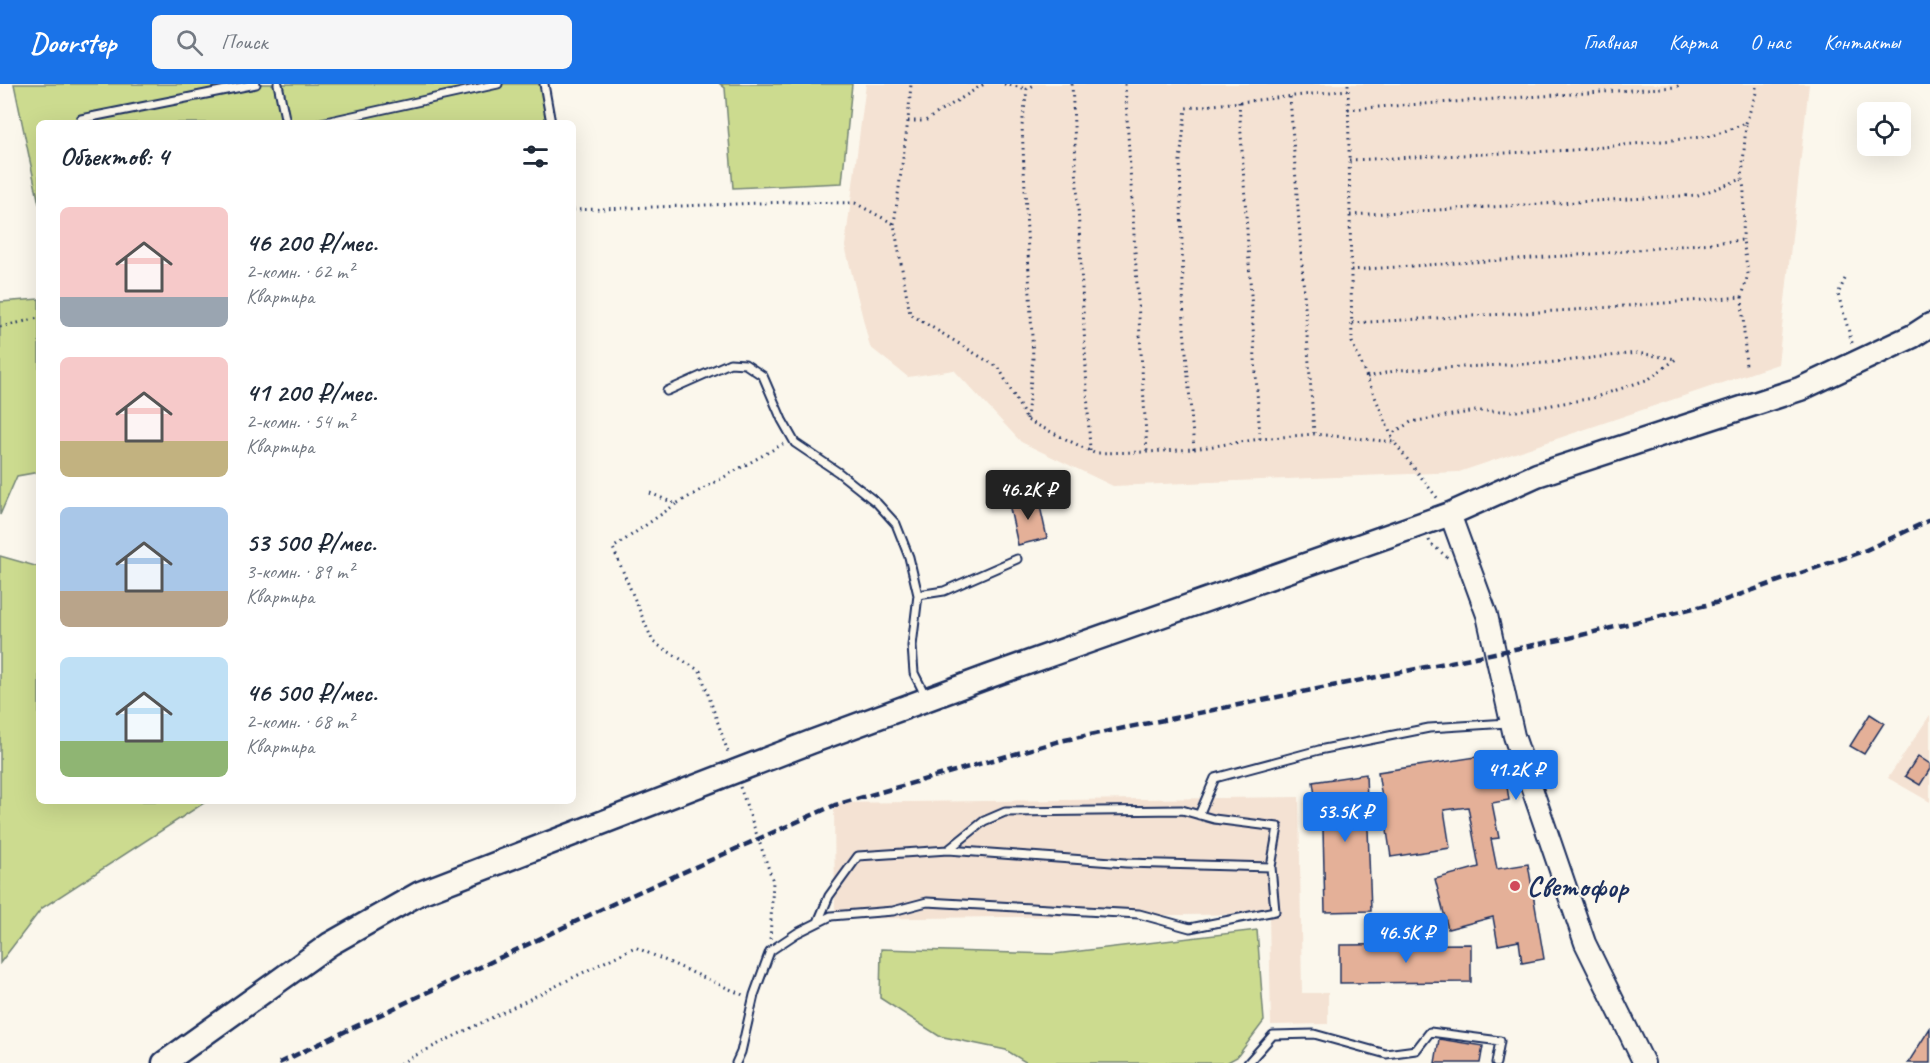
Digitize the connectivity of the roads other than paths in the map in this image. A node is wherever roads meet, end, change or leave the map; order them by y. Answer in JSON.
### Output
{"nodes":[{"id":1,"x":256,"y":84,"type":"edge"},
{"id":2,"x":278,"y":84,"type":"edge"},
{"id":3,"x":498,"y":84,"type":"edge"},
{"id":4,"x":544,"y":84,"type":"edge"},
{"id":5,"x":81,"y":119,"type":"dead end"},
{"id":6,"x":285,"y":120,"type":"edge"},
{"id":7,"x":335,"y":120,"type":"edge"},
{"id":8,"x":550,"y":120,"type":"edge"},
{"id":9,"x":1930,"y":325,"type":"edge"},
{"id":10,"x":667,"y":391,"type":"dead end"},
{"id":11,"x":1450,"y":514,"type":"junction"},
{"id":12,"x":1017,"y":559,"type":"dead end"},
{"id":13,"x":918,"y":595,"type":"junction"},
{"id":14,"x":927,"y":699,"type":"junction"},
{"id":15,"x":1511,"y":723,"type":"junction"},
{"id":16,"x":1199,"y":815,"type":"junction"},
{"id":17,"x":948,"y":850,"type":"junction"},
{"id":18,"x":1270,"y":867,"type":"junction"},
{"id":19,"x":818,"y":922,"type":"junction"},
{"id":20,"x":165,"y":1063,"type":"edge"},
{"id":21,"x":736,"y":1063,"type":"edge"},
{"id":22,"x":1248,"y":1063,"type":"edge"},
{"id":23,"x":1496,"y":1063,"type":"edge"},
{"id":24,"x":1644,"y":1063,"type":"edge"}],
"edges":[{"from":1,"to":5,"type":"lane"},
{"from":2,"to":6,"type":"lane"},
{"from":3,"to":7,"type":"lane"},
{"from":4,"to":8,"type":"lane"},
{"from":9,"to":11,"type":"main road"},
{"from":10,"to":13,"type":"lane"},
{"from":11,"to":14,"type":"main road"},
{"from":11,"to":15,"type":"main road"},
{"from":12,"to":13,"type":"lane"},
{"from":13,"to":14,"type":"lane"},
{"from":14,"to":20,"type":"main road"},
{"from":15,"to":16,"type":"lane"},
{"from":15,"to":24,"type":"main road"},
{"from":16,"to":17,"type":"lane"},
{"from":16,"to":18,"type":"lane"},
{"from":17,"to":18,"type":"lane"},
{"from":17,"to":19,"type":"lane"},
{"from":18,"to":19,"type":"lane"},
{"from":19,"to":21,"type":"lane"},
{"from":22,"to":23,"type":"lane"}]}
